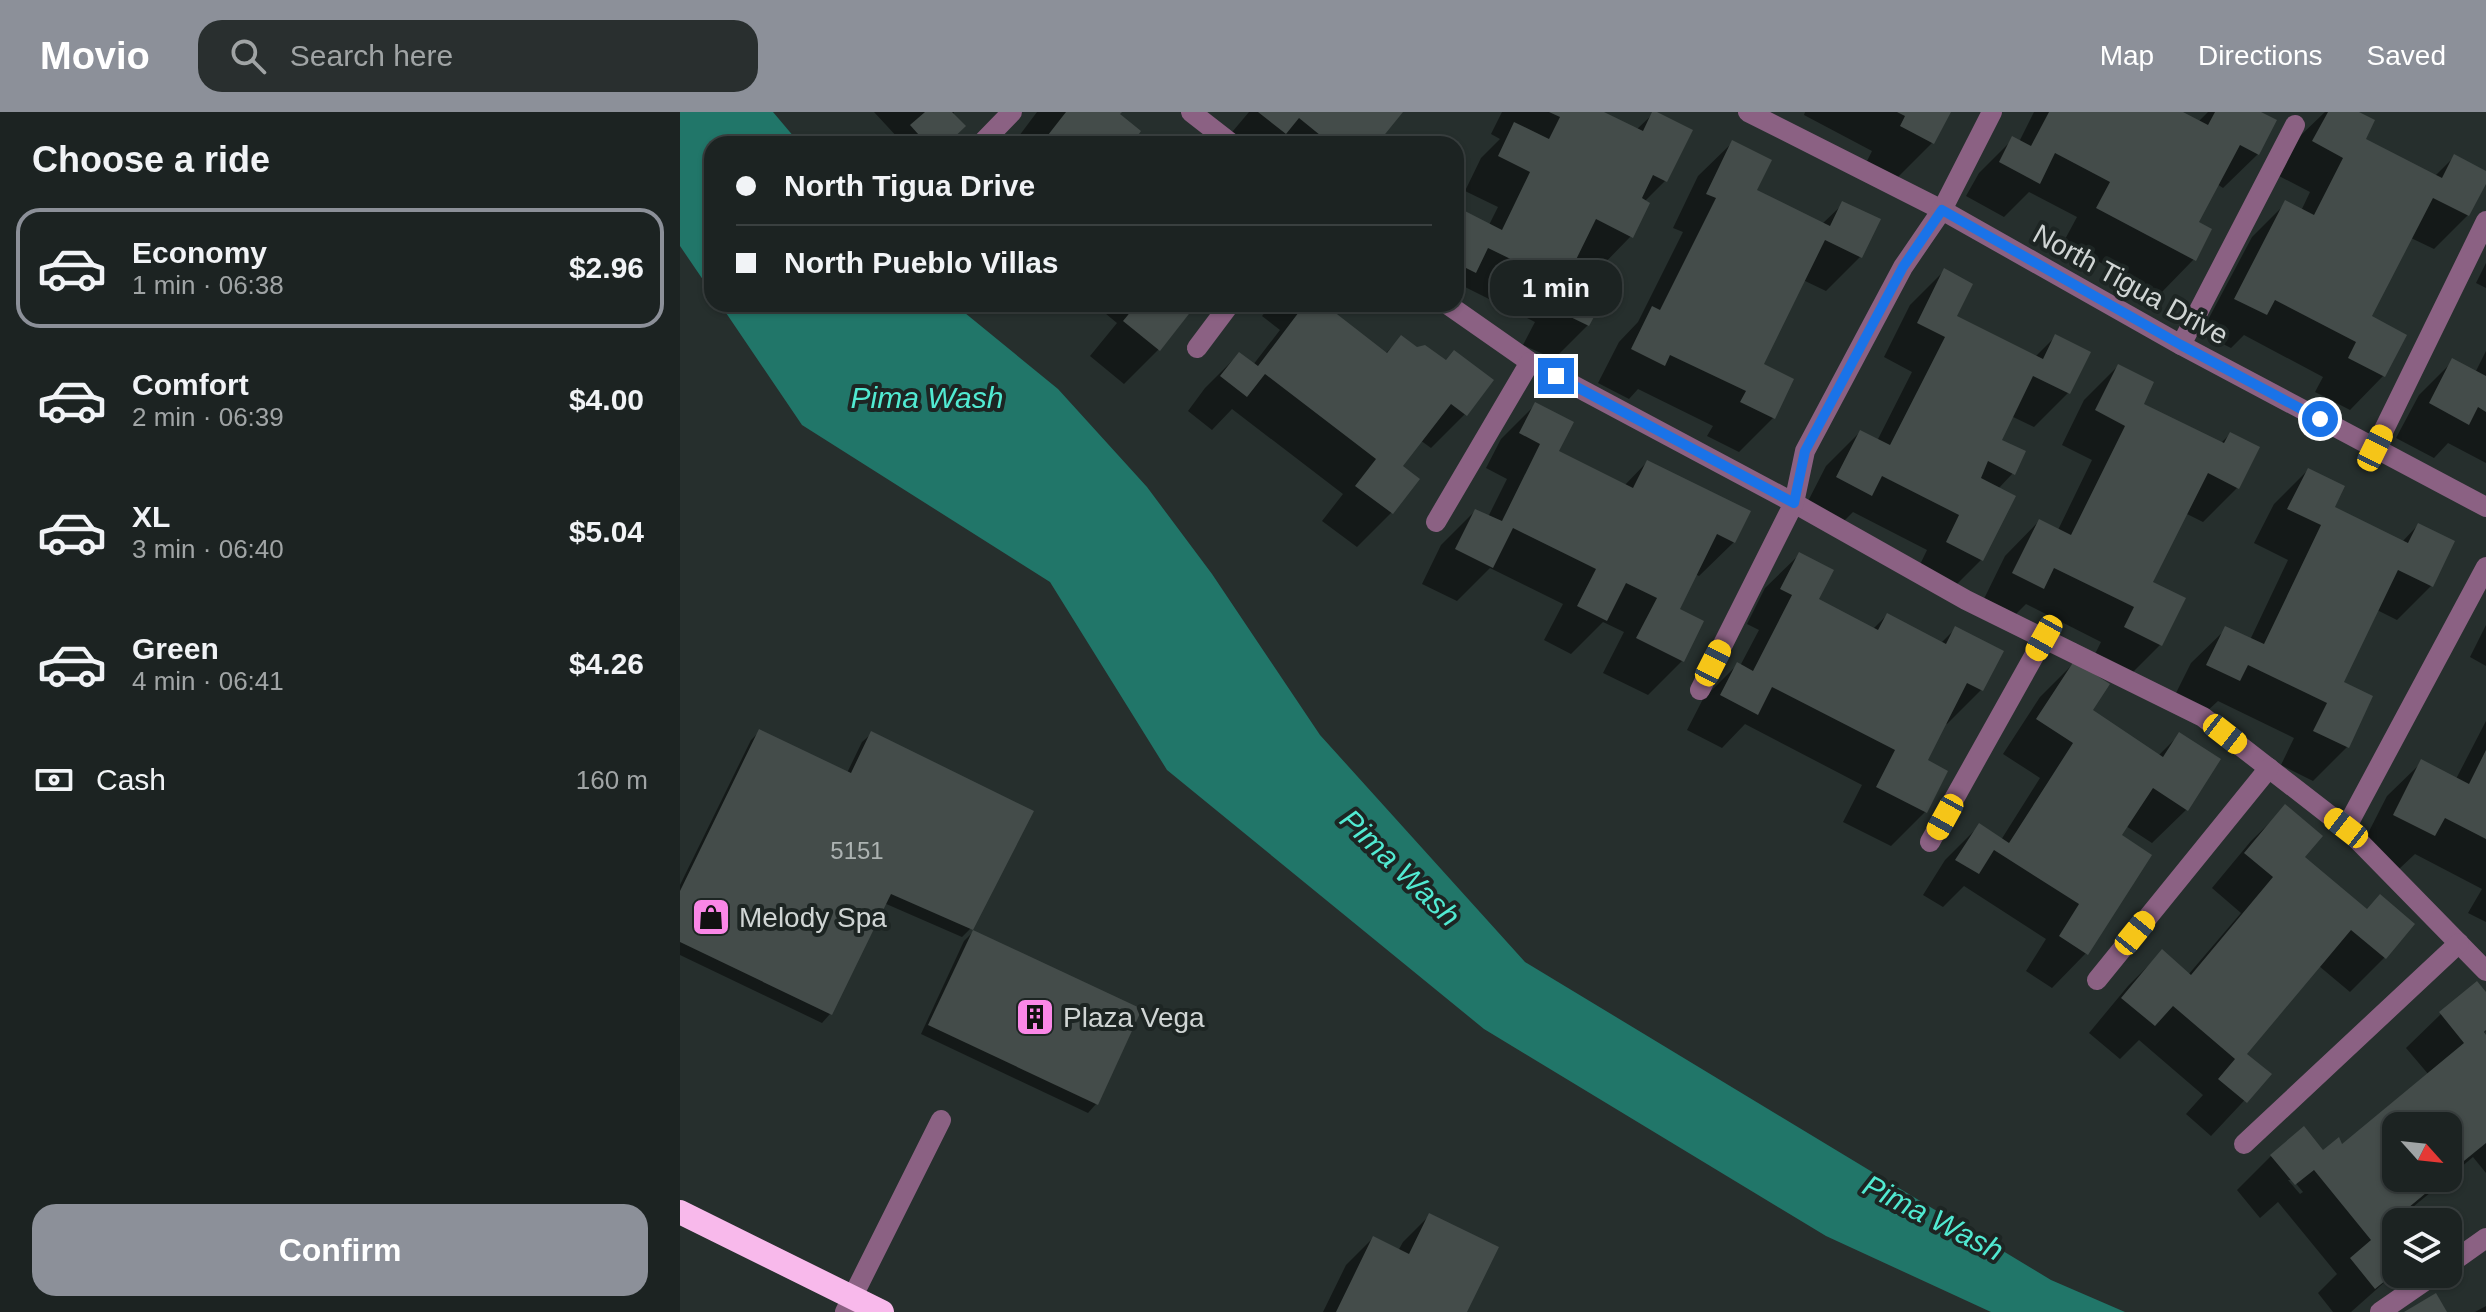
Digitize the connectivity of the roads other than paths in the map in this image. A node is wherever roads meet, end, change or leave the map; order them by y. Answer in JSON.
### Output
{"nodes":[{"id":1,"x":1012,"y":112,"type":"edge"},
{"id":2,"x":1191,"y":112,"type":"edge"},
{"id":3,"x":1748,"y":112,"type":"edge"},
{"id":4,"x":1992,"y":112,"type":"edge"},
{"id":5,"x":2295,"y":125,"type":"dead end"},
{"id":6,"x":989,"y":136,"type":"edge"},
{"id":7,"x":1222,"y":136,"type":"edge"},
{"id":8,"x":1942,"y":210,"type":"junction"},
{"id":9,"x":2486,"y":221,"type":"edge"},
{"id":10,"x":1224,"y":312,"type":"edge"},
{"id":11,"x":1458,"y":312,"type":"edge"},
{"id":12,"x":2181,"y":345,"type":"junction"},
{"id":13,"x":1197,"y":348,"type":"dead end"},
{"id":14,"x":1530,"y":362,"type":"junction"},
{"id":15,"x":2375,"y":448,"type":"junction"},
{"id":16,"x":1794,"y":503,"type":"junction"},
{"id":17,"x":2486,"y":507,"type":"edge"},
{"id":18,"x":1436,"y":522,"type":"dead end"},
{"id":19,"x":2486,"y":567,"type":"edge"},
{"id":20,"x":2044,"y":638,"type":"junction"},
{"id":21,"x":1700,"y":690,"type":"dead end"},
{"id":22,"x":2269,"y":768,"type":"junction"},
{"id":23,"x":2346,"y":828,"type":"junction"},
{"id":24,"x":1930,"y":842,"type":"dead end"},
{"id":25,"x":2459,"y":943,"type":"junction"},
{"id":26,"x":2486,"y":971,"type":"edge"},
{"id":27,"x":2097,"y":980,"type":"dead end"},
{"id":28,"x":941,"y":1120,"type":"dead end"},
{"id":29,"x":2244,"y":1144,"type":"dead end"},
{"id":30,"x":680,"y":1212,"type":"edge"},
{"id":31,"x":2486,"y":1238,"type":"edge"},
{"id":32,"x":2462,"y":1255,"type":"edge"},
{"id":33,"x":2415,"y":1288,"type":"edge"},
{"id":34,"x":849,"y":1305,"type":"edge"},
{"id":35,"x":882,"y":1312,"type":"edge"},
{"id":36,"x":2380,"y":1312,"type":"edge"}],
"edges":[{"from":1,"to":6,"type":"lane"},
{"from":2,"to":7,"type":"lane"},
{"from":3,"to":8,"type":"lane","name":"North Tigua Drive"},
{"from":4,"to":8,"type":"lane"},
{"from":5,"to":12,"type":"lane"},
{"from":8,"to":12,"type":"lane","name":"North Tigua Drive"},
{"from":8,"to":16,"type":"lane"},
{"from":9,"to":15,"type":"lane"},
{"from":10,"to":13,"type":"lane"},
{"from":11,"to":14,"type":"lane"},
{"from":12,"to":15,"type":"lane","name":"North Tigua Drive"},
{"from":14,"to":16,"type":"lane"},
{"from":14,"to":18,"type":"lane"},
{"from":15,"to":17,"type":"lane","name":"North Tigua Drive"},
{"from":16,"to":20,"type":"lane"},
{"from":16,"to":21,"type":"lane"},
{"from":19,"to":23,"type":"lane"},
{"from":20,"to":22,"type":"lane"},
{"from":20,"to":24,"type":"lane"},
{"from":22,"to":23,"type":"lane"},
{"from":22,"to":27,"type":"lane"},
{"from":23,"to":25,"type":"lane"},
{"from":25,"to":26,"type":"lane"},
{"from":25,"to":29,"type":"lane"},
{"from":28,"to":34,"type":"lane"},
{"from":30,"to":34,"type":"highway"},
{"from":31,"to":32,"type":"lane"},
{"from":33,"to":36,"type":"lane"},
{"from":34,"to":35,"type":"highway"}]}
